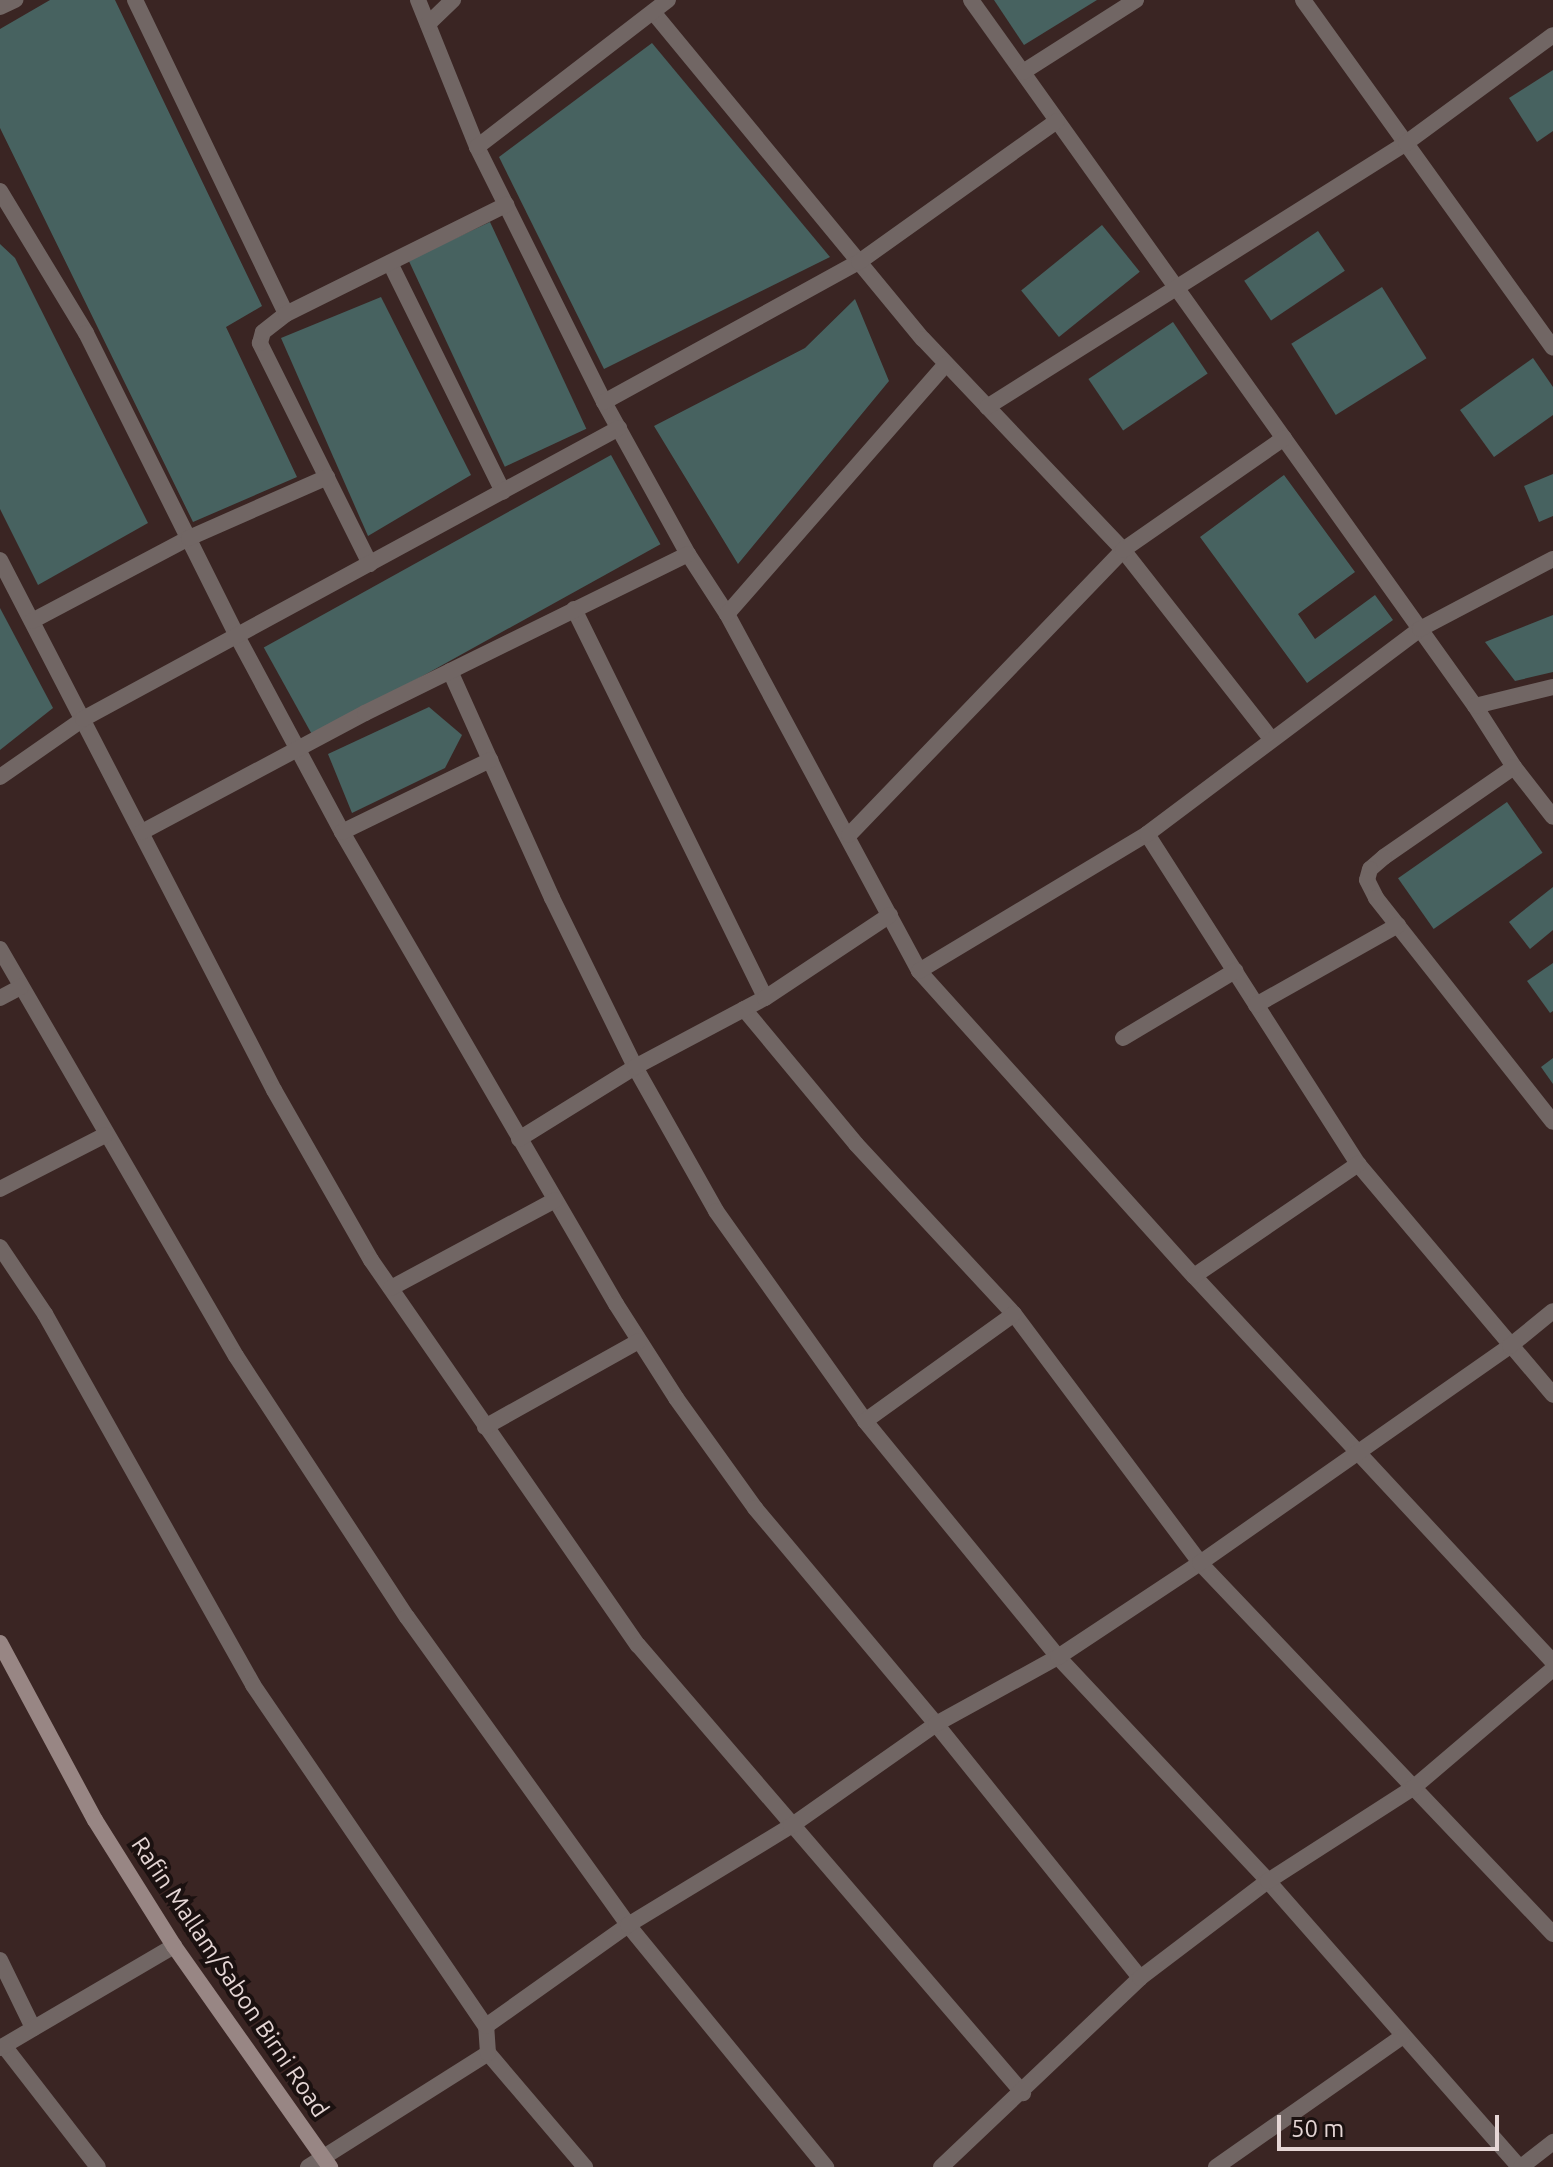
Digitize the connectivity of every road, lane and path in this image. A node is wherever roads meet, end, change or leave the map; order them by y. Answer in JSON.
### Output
{"nodes":[{"id":1,"x":15,"y":0,"type":"edge"},
{"id":2,"x":135,"y":0,"type":"edge"},
{"id":3,"x":418,"y":0,"type":"edge"},
{"id":4,"x":453,"y":0,"type":"edge"},
{"id":5,"x":668,"y":0,"type":"edge"},
{"id":6,"x":971,"y":0,"type":"edge"},
{"id":7,"x":1136,"y":0,"type":"edge"},
{"id":8,"x":1303,"y":0,"type":"edge"},
{"id":9,"x":0,"y":7,"type":"edge"},
{"id":10,"x":653,"y":12,"type":"junction"},
{"id":11,"x":428,"y":24,"type":"junction"},
{"id":12,"x":1553,"y":35,"type":"edge"},
{"id":13,"x":1023,"y":72,"type":"junction"},
{"id":14,"x":1057,"y":121,"type":"junction"},
{"id":15,"x":1406,"y":143,"type":"junction"},
{"id":16,"x":477,"y":147,"type":"junction"},
{"id":17,"x":0,"y":191,"type":"edge"},
{"id":18,"x":506,"y":205,"type":"junction"},
{"id":19,"x":859,"y":262,"type":"junction"},
{"id":20,"x":390,"y":263,"type":"junction"},
{"id":21,"x":1175,"y":286,"type":"junction"},
{"id":22,"x":286,"y":314,"type":"junction"},
{"id":23,"x":1553,"y":348,"type":"edge"},
{"id":24,"x":946,"y":364,"type":"junction"},
{"id":25,"x":604,"y":402,"type":"junction"},
{"id":26,"x":987,"y":407,"type":"junction"},
{"id":27,"x":619,"y":428,"type":"junction"},
{"id":28,"x":1284,"y":438,"type":"junction"},
{"id":29,"x":327,"y":477,"type":"junction"},
{"id":30,"x":503,"y":492,"type":"junction"},
{"id":31,"x":189,"y":538,"type":"junction"},
{"id":32,"x":1123,"y":550,"type":"junction"},
{"id":33,"x":688,"y":554,"type":"junction"},
{"id":34,"x":1553,"y":559,"type":"edge"},
{"id":35,"x":0,"y":560,"type":"edge"},
{"id":36,"x":370,"y":564,"type":"junction"},
{"id":37,"x":574,"y":609,"type":"junction"},
{"id":38,"x":727,"y":614,"type":"junction"},
{"id":39,"x":32,"y":621,"type":"junction"},
{"id":40,"x":1420,"y":629,"type":"junction"},
{"id":41,"x":237,"y":636,"type":"junction"},
{"id":42,"x":450,"y":671,"type":"junction"},
{"id":43,"x":1553,"y":687,"type":"edge"},
{"id":44,"x":1475,"y":706,"type":"junction"},
{"id":45,"x":83,"y":719,"type":"junction"},
{"id":46,"x":1271,"y":739,"type":"junction"},
{"id":47,"x":300,"y":748,"type":"junction"},
{"id":48,"x":490,"y":760,"type":"junction"},
{"id":49,"x":1514,"y":767,"type":"junction"},
{"id":50,"x":0,"y":777,"type":"edge"},
{"id":51,"x":1553,"y":817,"type":"edge"},
{"id":52,"x":142,"y":832,"type":"junction"},
{"id":53,"x":342,"y":832,"type":"junction"},
{"id":54,"x":1147,"y":834,"type":"junction"},
{"id":55,"x":849,"y":835,"type":"junction"},
{"id":56,"x":890,"y":915,"type":"junction"},
{"id":57,"x":1398,"y":925,"type":"junction"},
{"id":58,"x":0,"y":949,"type":"edge"},
{"id":59,"x":919,"y":971,"type":"junction"},
{"id":60,"x":1235,"y":971,"type":"junction"},
{"id":61,"x":21,"y":987,"type":"junction"},
{"id":62,"x":0,"y":998,"type":"edge"},
{"id":63,"x":765,"y":998,"type":"junction"},
{"id":64,"x":1256,"y":1005,"type":"junction"},
{"id":65,"x":744,"y":1009,"type":"junction"},
{"id":66,"x":1123,"y":1038,"type":"dead end"},
{"id":67,"x":635,"y":1067,"type":"junction"},
{"id":68,"x":1553,"y":1122,"type":"edge"},
{"id":69,"x":105,"y":1135,"type":"junction"},
{"id":70,"x":519,"y":1139,"type":"junction"},
{"id":71,"x":1358,"y":1164,"type":"junction"},
{"id":72,"x":0,"y":1189,"type":"edge"},
{"id":73,"x":555,"y":1200,"type":"junction"},
{"id":74,"x":0,"y":1247,"type":"edge"},
{"id":75,"x":1194,"y":1276,"type":"junction"},
{"id":76,"x":391,"y":1288,"type":"junction"},
{"id":77,"x":1553,"y":1311,"type":"edge"},
{"id":78,"x":1014,"y":1314,"type":"junction"},
{"id":79,"x":639,"y":1341,"type":"junction"},
{"id":80,"x":1510,"y":1346,"type":"junction"},
{"id":81,"x":1553,"y":1395,"type":"edge"},
{"id":82,"x":865,"y":1421,"type":"junction"},
{"id":83,"x":485,"y":1427,"type":"junction"},
{"id":84,"x":1360,"y":1453,"type":"junction"},
{"id":85,"x":1200,"y":1563,"type":"junction"},
{"id":86,"x":0,"y":1643,"type":"edge"},
{"id":87,"x":1058,"y":1657,"type":"junction"},
{"id":88,"x":1553,"y":1662,"type":"edge"},
{"id":89,"x":1553,"y":1669,"type":"edge"},
{"id":90,"x":936,"y":1724,"type":"junction"},
{"id":91,"x":1413,"y":1788,"type":"junction"},
{"id":92,"x":791,"y":1826,"type":"junction"},
{"id":93,"x":1268,"y":1881,"type":"junction"},
{"id":94,"x":628,"y":1925,"type":"junction"},
{"id":95,"x":1553,"y":1934,"type":"edge"},
{"id":96,"x":174,"y":1946,"type":"junction"},
{"id":97,"x":0,"y":1960,"type":"edge"},
{"id":98,"x":1140,"y":1978,"type":"junction"},
{"id":99,"x":486,"y":2026,"type":"junction"},
{"id":100,"x":33,"y":2028,"type":"junction"},
{"id":101,"x":1402,"y":2037,"type":"junction"},
{"id":102,"x":2,"y":2047,"type":"edge"},
{"id":103,"x":488,"y":2053,"type":"junction"},
{"id":104,"x":1023,"y":2093,"type":"junction"},
{"id":105,"x":1553,"y":2142,"type":"edge"},
{"id":106,"x":320,"y":2163,"type":"edge"},
{"id":107,"x":98,"y":2167,"type":"edge"},
{"id":108,"x":585,"y":2167,"type":"edge"},
{"id":109,"x":826,"y":2167,"type":"edge"},
{"id":110,"x":941,"y":2167,"type":"edge"},
{"id":111,"x":1216,"y":2167,"type":"edge"},
{"id":112,"x":1520,"y":2167,"type":"edge"}],
"edges":[{"from":1,"to":9,"type":"street"},
{"from":2,"to":22,"type":"street"},
{"from":3,"to":11,"type":"street"},
{"from":4,"to":11,"type":"street"},
{"from":5,"to":10,"type":"street"},
{"from":6,"to":13,"type":"street"},
{"from":7,"to":13,"type":"street"},
{"from":8,"to":15,"type":"street"},
{"from":10,"to":16,"type":"street"},
{"from":10,"to":19,"type":"street"},
{"from":11,"to":16,"type":"street"},
{"from":12,"to":15,"type":"street"},
{"from":13,"to":14,"type":"street"},
{"from":14,"to":19,"type":"street"},
{"from":14,"to":21,"type":"street"},
{"from":15,"to":21,"type":"street"},
{"from":15,"to":23,"type":"street"},
{"from":16,"to":18,"type":"street"},
{"from":17,"to":31,"type":"street"},
{"from":18,"to":20,"type":"street"},
{"from":18,"to":25,"type":"street"},
{"from":19,"to":24,"type":"street"},
{"from":19,"to":25,"type":"street"},
{"from":20,"to":22,"type":"street"},
{"from":20,"to":30,"type":"street"},
{"from":21,"to":26,"type":"street"},
{"from":21,"to":28,"type":"street"},
{"from":22,"to":29,"type":"street"},
{"from":24,"to":26,"type":"street"},
{"from":24,"to":38,"type":"street"},
{"from":25,"to":27,"type":"street"},
{"from":26,"to":32,"type":"street"},
{"from":27,"to":30,"type":"street"},
{"from":27,"to":33,"type":"street"},
{"from":28,"to":32,"type":"street"},
{"from":28,"to":40,"type":"street"},
{"from":29,"to":31,"type":"street"},
{"from":29,"to":36,"type":"street"},
{"from":30,"to":36,"type":"street"},
{"from":31,"to":39,"type":"street"},
{"from":31,"to":41,"type":"street"},
{"from":32,"to":46,"type":"street"},
{"from":32,"to":55,"type":"street"},
{"from":33,"to":37,"type":"street"},
{"from":33,"to":38,"type":"street"},
{"from":34,"to":40,"type":"street"},
{"from":35,"to":39,"type":"street"},
{"from":36,"to":41,"type":"street"},
{"from":37,"to":42,"type":"street"},
{"from":37,"to":63,"type":"street"},
{"from":38,"to":55,"type":"street"},
{"from":39,"to":45,"type":"street"},
{"from":40,"to":44,"type":"street"},
{"from":40,"to":46,"type":"street"},
{"from":41,"to":45,"type":"street"},
{"from":41,"to":47,"type":"street"},
{"from":42,"to":47,"type":"street"},
{"from":42,"to":48,"type":"street"},
{"from":43,"to":44,"type":"street"},
{"from":44,"to":49,"type":"street"},
{"from":45,"to":50,"type":"street"},
{"from":45,"to":52,"type":"street"},
{"from":46,"to":54,"type":"street"},
{"from":47,"to":52,"type":"street"},
{"from":47,"to":53,"type":"street"},
{"from":48,"to":53,"type":"street"},
{"from":48,"to":67,"type":"street"},
{"from":49,"to":51,"type":"street"},
{"from":49,"to":57,"type":"street"},
{"from":52,"to":76,"type":"street"},
{"from":53,"to":70,"type":"street"},
{"from":54,"to":59,"type":"street"},
{"from":54,"to":60,"type":"street"},
{"from":55,"to":56,"type":"street"},
{"from":56,"to":59,"type":"street"},
{"from":56,"to":63,"type":"street"},
{"from":57,"to":64,"type":"street"},
{"from":57,"to":68,"type":"street"},
{"from":58,"to":61,"type":"street"},
{"from":59,"to":75,"type":"street"},
{"from":60,"to":64,"type":"street"},
{"from":60,"to":66,"type":"street"},
{"from":61,"to":62,"type":"street"},
{"from":61,"to":69,"type":"street"},
{"from":63,"to":65,"type":"street"},
{"from":64,"to":71,"type":"street"},
{"from":65,"to":67,"type":"street"},
{"from":65,"to":78,"type":"street"},
{"from":67,"to":70,"type":"street"},
{"from":67,"to":82,"type":"street"},
{"from":69,"to":72,"type":"street"},
{"from":69,"to":94,"type":"street"},
{"from":70,"to":73,"type":"street"},
{"from":71,"to":75,"type":"street"},
{"from":71,"to":80,"type":"street"},
{"from":73,"to":76,"type":"street"},
{"from":73,"to":79,"type":"street"},
{"from":74,"to":99,"type":"street"},
{"from":75,"to":84,"type":"street"},
{"from":76,"to":83,"type":"street"},
{"from":77,"to":80,"type":"street"},
{"from":78,"to":82,"type":"street"},
{"from":78,"to":85,"type":"street"},
{"from":79,"to":83,"type":"street"},
{"from":79,"to":90,"type":"street"},
{"from":80,"to":81,"type":"street"},
{"from":80,"to":84,"type":"street"},
{"from":82,"to":87,"type":"street"},
{"from":83,"to":92,"type":"street"},
{"from":84,"to":85,"type":"street"},
{"from":84,"to":88,"type":"street"},
{"from":85,"to":87,"type":"street"},
{"from":85,"to":91,"type":"street"},
{"from":86,"to":96,"type":"street","name":"Rafin Mallam/Sabon Birni Road"},
{"from":87,"to":90,"type":"street"},
{"from":87,"to":93,"type":"street"},
{"from":89,"to":91,"type":"street"},
{"from":90,"to":92,"type":"street"},
{"from":90,"to":98,"type":"street"},
{"from":91,"to":93,"type":"street"},
{"from":91,"to":95,"type":"street"},
{"from":92,"to":94,"type":"street"},
{"from":92,"to":104,"type":"street"},
{"from":93,"to":98,"type":"street"},
{"from":93,"to":101,"type":"street"},
{"from":94,"to":99,"type":"street"},
{"from":94,"to":109,"type":"street"},
{"from":96,"to":100,"type":"street"},
{"from":96,"to":106,"type":"street","name":"Rafin Mallam/Sabon Birni Road"},
{"from":97,"to":100,"type":"street"},
{"from":98,"to":104,"type":"street"},
{"from":99,"to":103,"type":"street"},
{"from":100,"to":102,"type":"street"},
{"from":101,"to":111,"type":"street"},
{"from":101,"to":112,"type":"street"},
{"from":102,"to":107,"type":"street"},
{"from":103,"to":106,"type":"street"},
{"from":103,"to":108,"type":"street"},
{"from":104,"to":110,"type":"street"},
{"from":105,"to":112,"type":"street"}]}
